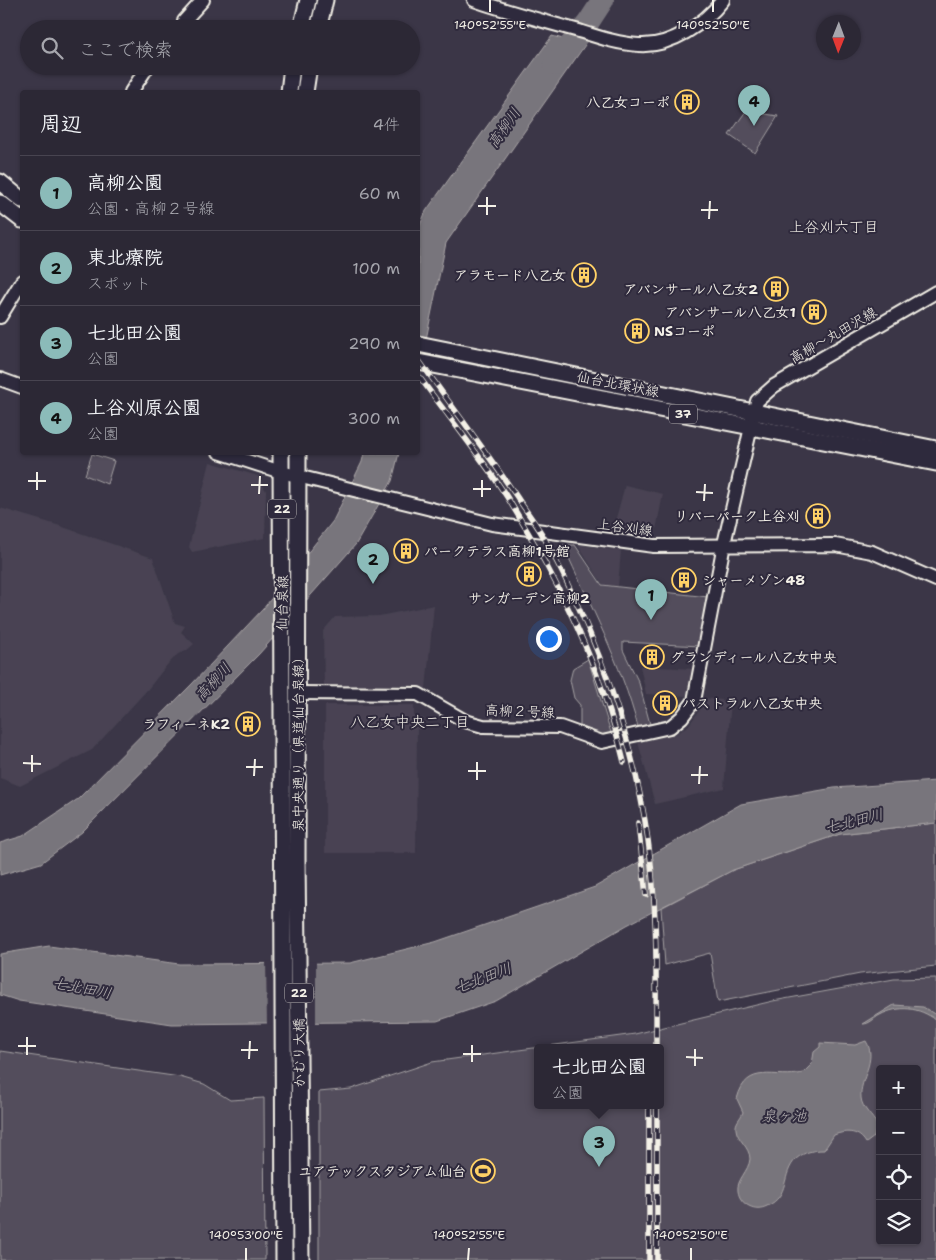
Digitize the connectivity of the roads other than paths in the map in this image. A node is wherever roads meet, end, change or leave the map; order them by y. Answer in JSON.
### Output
{"nodes":[{"id":1,"x":203,"y":0,"type":"edge"},
{"id":2,"x":325,"y":0,"type":"edge"},
{"id":3,"x":474,"y":0,"type":"edge"},
{"id":4,"x":723,"y":0,"type":"edge"},
{"id":5,"x":306,"y":4,"type":"edge"},
{"id":6,"x":185,"y":20,"type":"tunnel mouth"},
{"id":7,"x":303,"y":20,"type":"edge"},
{"id":8,"x":320,"y":20,"type":"edge"},
{"id":9,"x":142,"y":75,"type":"edge"},
{"id":10,"x":291,"y":75,"type":"edge"},
{"id":11,"x":308,"y":75,"type":"edge"},
{"id":12,"x":132,"y":90,"type":"edge"},
{"id":13,"x":289,"y":90,"type":"edge"},
{"id":14,"x":305,"y":90,"type":"edge"},
{"id":15,"x":0,"y":182,"type":"edge"},
{"id":16,"x":20,"y":198,"type":"edge"},
{"id":17,"x":0,"y":203,"type":"edge"},
{"id":18,"x":20,"y":218,"type":"edge"},
{"id":19,"x":20,"y":284,"type":"edge"},
{"id":20,"x":936,"y":292,"type":"edge"},
{"id":21,"x":0,"y":317,"type":"edge"},
{"id":22,"x":420,"y":344,"type":"edge"},
{"id":23,"x":424,"y":364,"type":"edge"},
{"id":24,"x":0,"y":379,"type":"edge"},
{"id":25,"x":20,"y":386,"type":"edge"},
{"id":26,"x":752,"y":419,"type":"junction"},
{"id":27,"x":936,"y":449,"type":"edge"},
{"id":28,"x":228,"y":455,"type":"edge"},
{"id":29,"x":281,"y":455,"type":"edge"},
{"id":30,"x":298,"y":455,"type":"edge"},
{"id":31,"x":936,"y":463,"type":"edge"},
{"id":32,"x":281,"y":472,"type":"junction"},
{"id":33,"x":298,"y":476,"type":"junction"},
{"id":34,"x":724,"y":544,"type":"junction"},
{"id":35,"x":936,"y":580,"type":"edge"},
{"id":36,"x":282,"y":641,"type":"joint"},
{"id":37,"x":298,"y":693,"type":"junction"},
{"id":38,"x":282,"y":857,"type":"joint"},
{"id":39,"x":297,"y":857,"type":"joint"},
{"id":40,"x":284,"y":1260,"type":"edge"},
{"id":41,"x":301,"y":1260,"type":"edge"}],
"edges":[{"from":1,"to":6,"type":"street"},
{"from":2,"to":8,"type":"main road"},
{"from":3,"to":4,"type":"street"},
{"from":5,"to":7,"type":"main road"},
{"from":9,"to":12,"type":"street"},
{"from":10,"to":13,"type":"main road"},
{"from":11,"to":14,"type":"main road"},
{"from":15,"to":16,"type":"main road"},
{"from":17,"to":18,"type":"main road"},
{"from":19,"to":21,"type":"street"},
{"from":20,"to":26,"type":"street","name":"高柳～丸田沢線"},
{"from":22,"to":26,"type":"main road","name":"仙台北環状線","number":"37"},
{"from":23,"to":26,"type":"main road","name":"仙台北環状線","number":"37"},
{"from":24,"to":25,"type":"street"},
{"from":26,"to":27,"type":"main road","name":"仙台北環状線","number":"37"},
{"from":26,"to":31,"type":"main road","name":"仙台北環状線","number":"37"},
{"from":26,"to":34,"type":"street","name":"高柳２号線"},
{"from":28,"to":32,"type":"street","name":"上谷刈線"},
{"from":29,"to":32,"type":"main road","number":"22"},
{"from":30,"to":33,"type":"main road","number":"22"},
{"from":32,"to":33,"type":"street","name":"上谷刈線"},
{"from":32,"to":36,"type":"main road","name":"仙台泉線","number":"22"},
{"from":33,"to":34,"type":"street","name":"上谷刈線"},
{"from":33,"to":37,"type":"main road","name":"泉中央通り（県道仙台泉線）","number":"22"},
{"from":34,"to":35,"type":"street","name":"上谷刈線"},
{"from":34,"to":37,"type":"street","name":"高柳２号線"},
{"from":36,"to":38,"type":"main road","name":"泉中央通り（県道仙台泉線）","number":"22"},
{"from":37,"to":39,"type":"main road","name":"泉中央通り（県道仙台泉線）","number":"22"},
{"from":38,"to":40,"type":"main road","name":"かむり大橋","number":"22"},
{"from":39,"to":41,"type":"main road","name":"かむり大橋","number":"22"}]}
